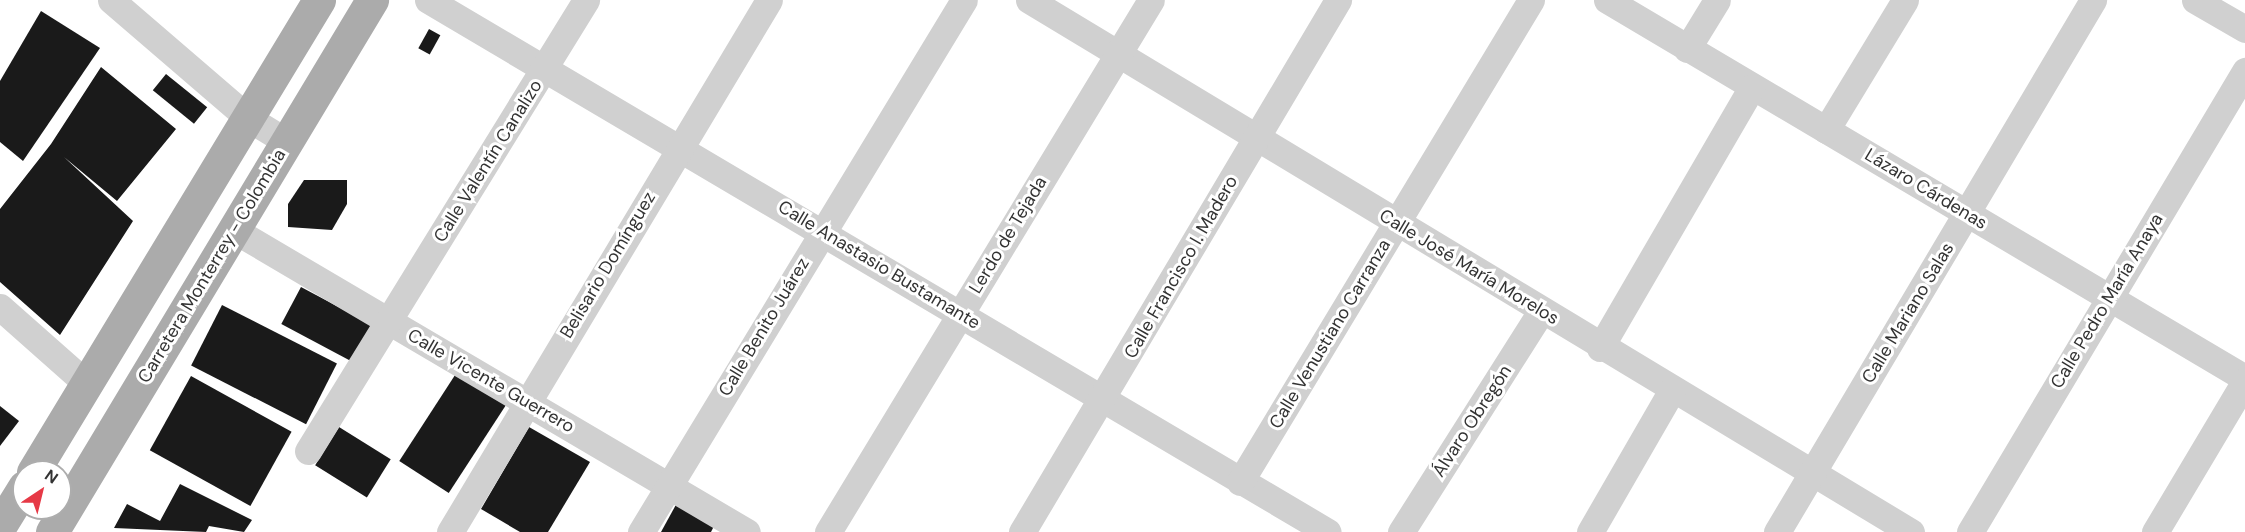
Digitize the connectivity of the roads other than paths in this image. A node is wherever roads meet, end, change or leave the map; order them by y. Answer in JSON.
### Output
{"nodes":[{"id":1,"x":111,"y":0,"type":"edge"},
{"id":2,"x":319,"y":0,"type":"edge"},
{"id":3,"x":372,"y":0,"type":"edge"},
{"id":4,"x":428,"y":0,"type":"edge"},
{"id":5,"x":586,"y":0,"type":"edge"},
{"id":6,"x":768,"y":0,"type":"edge"},
{"id":7,"x":964,"y":0,"type":"edge"},
{"id":8,"x":1029,"y":0,"type":"edge"},
{"id":9,"x":1151,"y":0,"type":"edge"},
{"id":10,"x":1338,"y":0,"type":"edge"},
{"id":11,"x":1531,"y":0,"type":"edge"},
{"id":12,"x":1607,"y":0,"type":"edge"},
{"id":13,"x":1717,"y":0,"type":"edge"},
{"id":14,"x":1905,"y":0,"type":"edge"},
{"id":15,"x":2093,"y":0,"type":"edge"},
{"id":16,"x":2195,"y":0,"type":"edge"},
{"id":17,"x":2245,"y":29,"type":"edge"},
{"id":18,"x":1687,"y":49,"type":"junction"},
{"id":19,"x":1119,"y":52,"type":"junction"},
{"id":20,"x":546,"y":67,"type":"junction"},
{"id":21,"x":2245,"y":71,"type":"edge"},
{"id":22,"x":1752,"y":87,"type":"junction"},
{"id":23,"x":248,"y":118,"type":"junction"},
{"id":24,"x":1826,"y":130,"type":"junction"},
{"id":25,"x":1256,"y":137,"type":"junction"},
{"id":26,"x":287,"y":142,"type":"junction"},
{"id":27,"x":680,"y":146,"type":"junction"},
{"id":28,"x":1967,"y":213,"type":"junction"},
{"id":29,"x":1397,"y":223,"type":"junction"},
{"id":30,"x":234,"y":230,"type":"junction"},
{"id":31,"x":823,"y":230,"type":"junction"},
{"id":32,"x":2109,"y":299,"type":"junction"},
{"id":33,"x":0,"y":307,"type":"edge"},
{"id":34,"x":1542,"y":310,"type":"junction"},
{"id":35,"x":959,"y":314,"type":"junction"},
{"id":36,"x":388,"y":321,"type":"junction"},
{"id":37,"x":1600,"y":348,"type":"junction"},
{"id":38,"x":2245,"y":379,"type":"edge"},
{"id":39,"x":87,"y":384,"type":"junction"},
{"id":40,"x":1672,"y":390,"type":"junction"},
{"id":41,"x":527,"y":402,"type":"junction"},
{"id":42,"x":1103,"y":402,"type":"junction"},
{"id":43,"x":308,"y":451,"type":"dead end"},
{"id":44,"x":40,"y":460,"type":"edge"},
{"id":45,"x":1813,"y":474,"type":"junction"},
{"id":46,"x":1240,"y":482,"type":"junction"},
{"id":47,"x":669,"y":485,"type":"junction"},
{"id":48,"x":12,"y":506,"type":"edge"},
{"id":49,"x":0,"y":526,"type":"edge"},
{"id":50,"x":52,"y":532,"type":"edge"},
{"id":51,"x":450,"y":532,"type":"edge"},
{"id":52,"x":641,"y":532,"type":"edge"},
{"id":53,"x":747,"y":532,"type":"edge"},
{"id":54,"x":828,"y":532,"type":"edge"},
{"id":55,"x":1022,"y":532,"type":"edge"},
{"id":56,"x":1328,"y":532,"type":"edge"},
{"id":57,"x":1401,"y":532,"type":"edge"},
{"id":58,"x":1590,"y":532,"type":"edge"},
{"id":59,"x":1777,"y":532,"type":"edge"},
{"id":60,"x":1911,"y":532,"type":"edge"},
{"id":61,"x":1970,"y":532,"type":"edge"},
{"id":62,"x":2155,"y":532,"type":"edge"}],
"edges":[{"from":1,"to":23,"type":"street"},
{"from":2,"to":23,"type":"main road"},
{"from":3,"to":26,"type":"main road","name":"Carretera Monterrey - Colombia"},
{"from":4,"to":20,"type":"street","name":"Calle Anastasio Bustamante"},
{"from":5,"to":20,"type":"street","name":"Calle Valentín Canalizo"},
{"from":6,"to":27,"type":"street","name":"Belisario Domínguez"},
{"from":7,"to":31,"type":"street","name":"Calle Benito Juárez"},
{"from":8,"to":19,"type":"street","name":"Calle José María Morelos"},
{"from":9,"to":19,"type":"street","name":"Lerdo de Tejada"},
{"from":10,"to":25,"type":"street","name":"Calle Francisco I. Madero"},
{"from":11,"to":29,"type":"street","name":"Calle Venustiano Carranza"},
{"from":12,"to":18,"type":"street","name":"Lázaro Cárdenas"},
{"from":13,"to":18,"type":"street"},
{"from":14,"to":24,"type":"street"},
{"from":15,"to":28,"type":"street","name":"Calle Mariano Salas"},
{"from":16,"to":17,"type":"street"},
{"from":18,"to":22,"type":"street","name":"Lázaro Cárdenas"},
{"from":19,"to":25,"type":"street","name":"Calle José María Morelos"},
{"from":19,"to":35,"type":"street","name":"Lerdo de Tejada"},
{"from":20,"to":27,"type":"street","name":"Calle Anastasio Bustamante"},
{"from":20,"to":36,"type":"street","name":"Calle Valentín Canalizo"},
{"from":21,"to":32,"type":"street","name":"Calle Pedro María Anaya"},
{"from":22,"to":24,"type":"street","name":"Lázaro Cárdenas"},
{"from":22,"to":37,"type":"street"},
{"from":23,"to":26,"type":"street"},
{"from":23,"to":39,"type":"main road"},
{"from":24,"to":28,"type":"street","name":"Lázaro Cárdenas"},
{"from":25,"to":29,"type":"street","name":"Calle José María Morelos"},
{"from":25,"to":42,"type":"street","name":"Calle Francisco I. Madero"},
{"from":26,"to":30,"type":"main road","name":"Carretera Monterrey - Colombia"},
{"from":27,"to":31,"type":"street","name":"Calle Anastasio Bustamante"},
{"from":27,"to":41,"type":"street","name":"Belisario Domínguez"},
{"from":28,"to":32,"type":"street","name":"Lázaro Cárdenas"},
{"from":28,"to":45,"type":"street","name":"Calle Mariano Salas"},
{"from":29,"to":34,"type":"street","name":"Calle José María Morelos"},
{"from":29,"to":46,"type":"street","name":"Calle Venustiano Carranza"},
{"from":30,"to":36,"type":"street","name":"Calle Vicente Guerrero"},
{"from":30,"to":50,"type":"main road","name":"Carretera Monterrey - Colombia"},
{"from":31,"to":35,"type":"street","name":"Calle Anastasio Bustamante"},
{"from":31,"to":47,"type":"street","name":"Calle Benito Juárez"},
{"from":32,"to":38,"type":"street","name":"Lázaro Cárdenas"},
{"from":32,"to":61,"type":"street","name":"Calle Pedro María Anaya"},
{"from":33,"to":39,"type":"street"},
{"from":34,"to":37,"type":"street","name":"Calle José María Morelos"},
{"from":34,"to":57,"type":"street","name":"Álvaro Obregón"},
{"from":35,"to":42,"type":"street","name":"Calle Anastasio Bustamante"},
{"from":35,"to":54,"type":"street","name":"Lerdo de Tejada"},
{"from":36,"to":41,"type":"street","name":"Calle Vicente Guerrero"},
{"from":36,"to":43,"type":"street","name":"Calle Valentín Canalizo"},
{"from":37,"to":40,"type":"street","name":"Calle José María Morelos"},
{"from":38,"to":62,"type":"street"},
{"from":39,"to":44,"type":"main road"},
{"from":40,"to":45,"type":"street","name":"Calle José María Morelos"},
{"from":40,"to":58,"type":"street"},
{"from":41,"to":47,"type":"street","name":"Calle Vicente Guerrero"},
{"from":41,"to":51,"type":"street","name":"Belisario Domínguez"},
{"from":42,"to":46,"type":"street","name":"Calle Anastasio Bustamante"},
{"from":42,"to":55,"type":"street","name":"Calle Francisco I. Madero"},
{"from":45,"to":59,"type":"street","name":"Calle Mariano Salas"},
{"from":45,"to":60,"type":"street","name":"Calle José María Morelos"},
{"from":46,"to":56,"type":"street","name":"Calle Anastasio Bustamante"},
{"from":47,"to":52,"type":"street","name":"Calle Benito Juárez"},
{"from":47,"to":53,"type":"street","name":"Calle Vicente Guerrero"},
{"from":48,"to":49,"type":"main road"}]}
